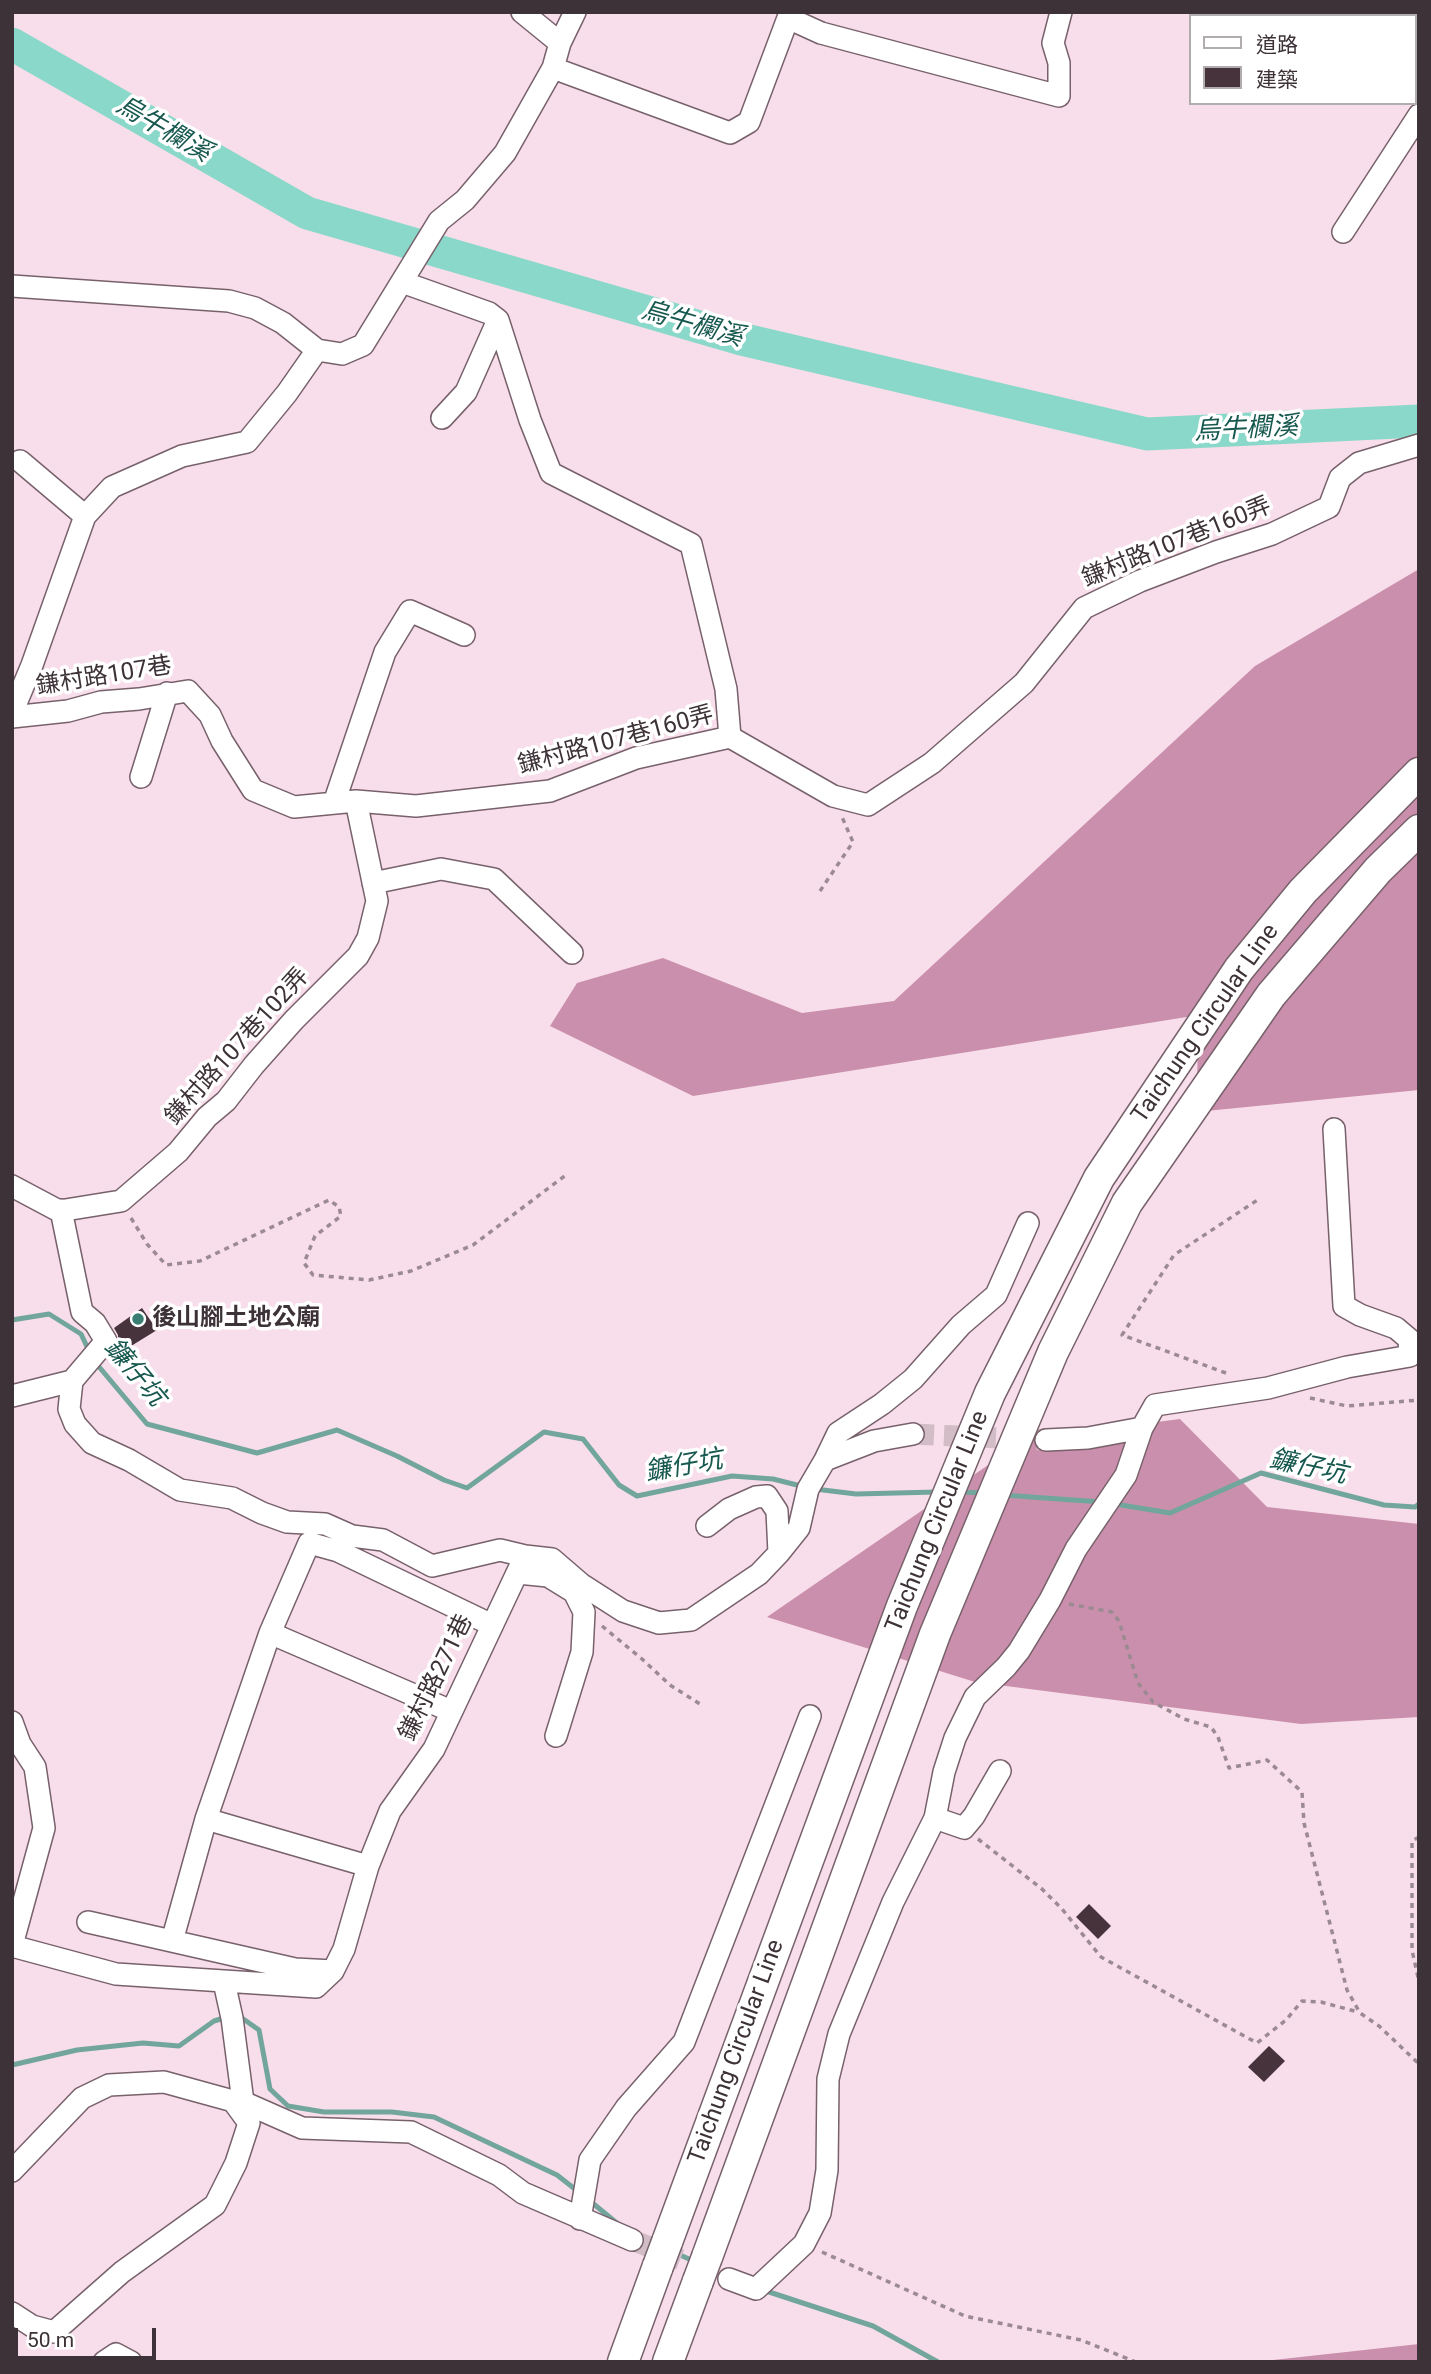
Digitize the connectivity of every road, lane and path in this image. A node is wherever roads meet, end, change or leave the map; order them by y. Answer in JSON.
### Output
{"nodes":[{"id":1,"x":522,"y":12,"type":"edge"},
{"id":2,"x":575,"y":12,"type":"edge"},
{"id":3,"x":1061,"y":12,"type":"edge"},
{"id":4,"x":560,"y":43,"type":"junction"},
{"id":5,"x":553,"y":68,"type":"junction"},
{"id":6,"x":1419,"y":115,"type":"edge"},
{"id":7,"x":1343,"y":232,"type":"dead end"},
{"id":8,"x":402,"y":282,"type":"junction"},
{"id":9,"x":12,"y":286,"type":"edge"},
{"id":10,"x":498,"y":320,"type":"junction"},
{"id":11,"x":317,"y":350,"type":"junction"},
{"id":12,"x":442,"y":418,"type":"dead end"},
{"id":13,"x":1419,"y":445,"type":"edge"},
{"id":14,"x":20,"y":461,"type":"dead end"},
{"id":15,"x":85,"y":516,"type":"junction"},
{"id":16,"x":464,"y":635,"type":"dead end"},
{"id":17,"x":167,"y":693,"type":"junction"},
{"id":18,"x":12,"y":715,"type":"edge"},
{"id":19,"x":730,"y":737,"type":"junction"},
{"id":20,"x":1419,"y":774,"type":"edge"},
{"id":21,"x":141,"y":777,"type":"dead end"},
{"id":22,"x":834,"y":796,"type":"junction"},
{"id":23,"x":345,"y":802,"type":"junction"},
{"id":24,"x":1419,"y":830,"type":"edge"},
{"id":25,"x":373,"y":883,"type":"junction"},
{"id":26,"x":820,"y":891,"type":"dead end"},
{"id":27,"x":572,"y":953,"type":"dead end"},
{"id":28,"x":1334,"y":1129,"type":"dead end"},
{"id":29,"x":566,"y":1175,"type":"dead end"},
{"id":30,"x":12,"y":1186,"type":"edge"},
{"id":31,"x":1259,"y":1199,"type":"dead end"},
{"id":32,"x":121,"y":1201,"type":"junction"},
{"id":33,"x":61,"y":1210,"type":"junction"},
{"id":34,"x":1028,"y":1223,"type":"dead end"},
{"id":35,"x":1122,"y":1335,"type":"dead end"},
{"id":36,"x":72,"y":1381,"type":"junction"},
{"id":37,"x":12,"y":1396,"type":"edge"},
{"id":38,"x":1142,"y":1428,"type":"junction"},
{"id":39,"x":913,"y":1434,"type":"tunnel mouth"},
{"id":40,"x":1046,"y":1440,"type":"tunnel mouth"},
{"id":41,"x":825,"y":1460,"type":"junction"},
{"id":42,"x":707,"y":1526,"type":"dead end"},
{"id":43,"x":779,"y":1553,"type":"junction"},
{"id":44,"x":522,"y":1564,"type":"junction"},
{"id":45,"x":1050,"y":1600,"type":"junction"},
{"id":46,"x":584,"y":1612,"type":"junction"},
{"id":47,"x":492,"y":1625,"type":"junction"},
{"id":48,"x":270,"y":1633,"type":"junction"},
{"id":49,"x":703,"y":1706,"type":"dead end"},
{"id":50,"x":451,"y":1711,"type":"junction"},
{"id":51,"x":810,"y":1716,"type":"dead end"},
{"id":52,"x":12,"y":1722,"type":"edge"},
{"id":53,"x":556,"y":1736,"type":"dead end"},
{"id":54,"x":1000,"y":1771,"type":"dead end"},
{"id":55,"x":935,"y":1818,"type":"junction"},
{"id":56,"x":206,"y":1819,"type":"junction"},
{"id":57,"x":964,"y":1828,"type":"junction"},
{"id":58,"x":1419,"y":1837,"type":"edge"},
{"id":59,"x":368,"y":1867,"type":"junction"},
{"id":60,"x":88,"y":1922,"type":"dead end"},
{"id":61,"x":172,"y":1941,"type":"junction"},
{"id":62,"x":12,"y":1945,"type":"edge"},
{"id":63,"x":333,"y":1971,"type":"junction"},
{"id":64,"x":224,"y":1982,"type":"junction"},
{"id":65,"x":1419,"y":1982,"type":"edge"},
{"id":66,"x":231,"y":2012,"type":"junction"},
{"id":67,"x":1360,"y":2013,"type":"junction"},
{"id":68,"x":1419,"y":2064,"type":"edge"},
{"id":69,"x":233,"y":2102,"type":"junction"},
{"id":70,"x":12,"y":2171,"type":"edge"},
{"id":71,"x":580,"y":2219,"type":"junction"},
{"id":72,"x":632,"y":2240,"type":"tunnel mouth"},
{"id":73,"x":804,"y":2244,"type":"junction"},
{"id":74,"x":729,"y":2279,"type":"tunnel mouth"},
{"id":75,"x":12,"y":2313,"type":"edge"},
{"id":76,"x":104,"y":2362,"type":"edge"},
{"id":77,"x":131,"y":2362,"type":"edge"},
{"id":78,"x":623,"y":2362,"type":"edge"},
{"id":79,"x":668,"y":2362,"type":"edge"},
{"id":80,"x":1136,"y":2362,"type":"edge"}],
"edges":[{"from":1,"to":4,"type":"street"},
{"from":2,"to":4,"type":"street"},
{"from":3,"to":5,"type":"street"},
{"from":4,"to":5,"type":"street"},
{"from":5,"to":8,"type":"street"},
{"from":6,"to":7,"type":"street"},
{"from":8,"to":10,"type":"street"},
{"from":8,"to":11,"type":"street"},
{"from":9,"to":11,"type":"street"},
{"from":10,"to":12,"type":"street"},
{"from":10,"to":19,"type":"street"},
{"from":11,"to":15,"type":"street","name":"鎌村路107巷"},
{"from":13,"to":22,"type":"street","name":"鎌村路107巷160弄"},
{"from":14,"to":15,"type":"street"},
{"from":15,"to":18,"type":"street","name":"鎌村路107巷"},
{"from":16,"to":23,"type":"street"},
{"from":17,"to":18,"type":"street","name":"鎌村路107巷"},
{"from":17,"to":21,"type":"street"},
{"from":17,"to":23,"type":"street","name":"鎌村路107巷"},
{"from":19,"to":22,"type":"street","name":"鎌村路107巷160弄"},
{"from":19,"to":23,"type":"street","name":"鎌村路107巷160弄"},
{"from":20,"to":78,"type":"highway","name":"Taichung Circular Line"},
{"from":22,"to":26,"type":"path"},
{"from":23,"to":25,"type":"street","name":"鎌村路107巷102弄"},
{"from":24,"to":79,"type":"highway","name":"Taichung Circular Line"},
{"from":25,"to":27,"type":"street"},
{"from":25,"to":32,"type":"street","name":"鎌村路107巷102弄"},
{"from":28,"to":38,"type":"street"},
{"from":29,"to":32,"type":"path"},
{"from":30,"to":33,"type":"street"},
{"from":31,"to":35,"type":"path"},
{"from":32,"to":33,"type":"street"},
{"from":33,"to":36,"type":"street"},
{"from":34,"to":41,"type":"street"},
{"from":36,"to":37,"type":"street"},
{"from":36,"to":44,"type":"street"},
{"from":38,"to":40,"type":"street"},
{"from":38,"to":45,"type":"street"},
{"from":39,"to":41,"type":"street"},
{"from":41,"to":43,"type":"street"},
{"from":42,"to":43,"type":"street"},
{"from":43,"to":44,"type":"street"},
{"from":44,"to":46,"type":"street"},
{"from":44,"to":47,"type":"street","name":"鎌村路271巷"},
{"from":45,"to":55,"type":"street"},
{"from":45,"to":67,"type":"path"},
{"from":46,"to":49,"type":"path"},
{"from":46,"to":53,"type":"street"},
{"from":47,"to":48,"type":"street"},
{"from":47,"to":50,"type":"street","name":"鎌村路271巷"},
{"from":48,"to":50,"type":"street"},
{"from":48,"to":56,"type":"street"},
{"from":50,"to":59,"type":"street","name":"鎌村路271巷"},
{"from":51,"to":71,"type":"street"},
{"from":52,"to":62,"type":"street"},
{"from":54,"to":57,"type":"street"},
{"from":55,"to":57,"type":"street"},
{"from":55,"to":73,"type":"street"},
{"from":56,"to":59,"type":"street"},
{"from":56,"to":61,"type":"street"},
{"from":57,"to":67,"type":"path"},
{"from":58,"to":65,"type":"path"},
{"from":59,"to":63,"type":"street","name":"鎌村路271巷"},
{"from":60,"to":61,"type":"street"},
{"from":61,"to":63,"type":"street"},
{"from":62,"to":64,"type":"street"},
{"from":63,"to":64,"type":"street"},
{"from":64,"to":66,"type":"street"},
{"from":66,"to":69,"type":"street"},
{"from":66,"to":71,"type":"street"},
{"from":67,"to":68,"type":"path"},
{"from":69,"to":70,"type":"street"},
{"from":69,"to":75,"type":"street"},
{"from":71,"to":72,"type":"street"},
{"from":73,"to":74,"type":"street"},
{"from":73,"to":80,"type":"path"},
{"from":76,"to":77,"type":"street"}]}
